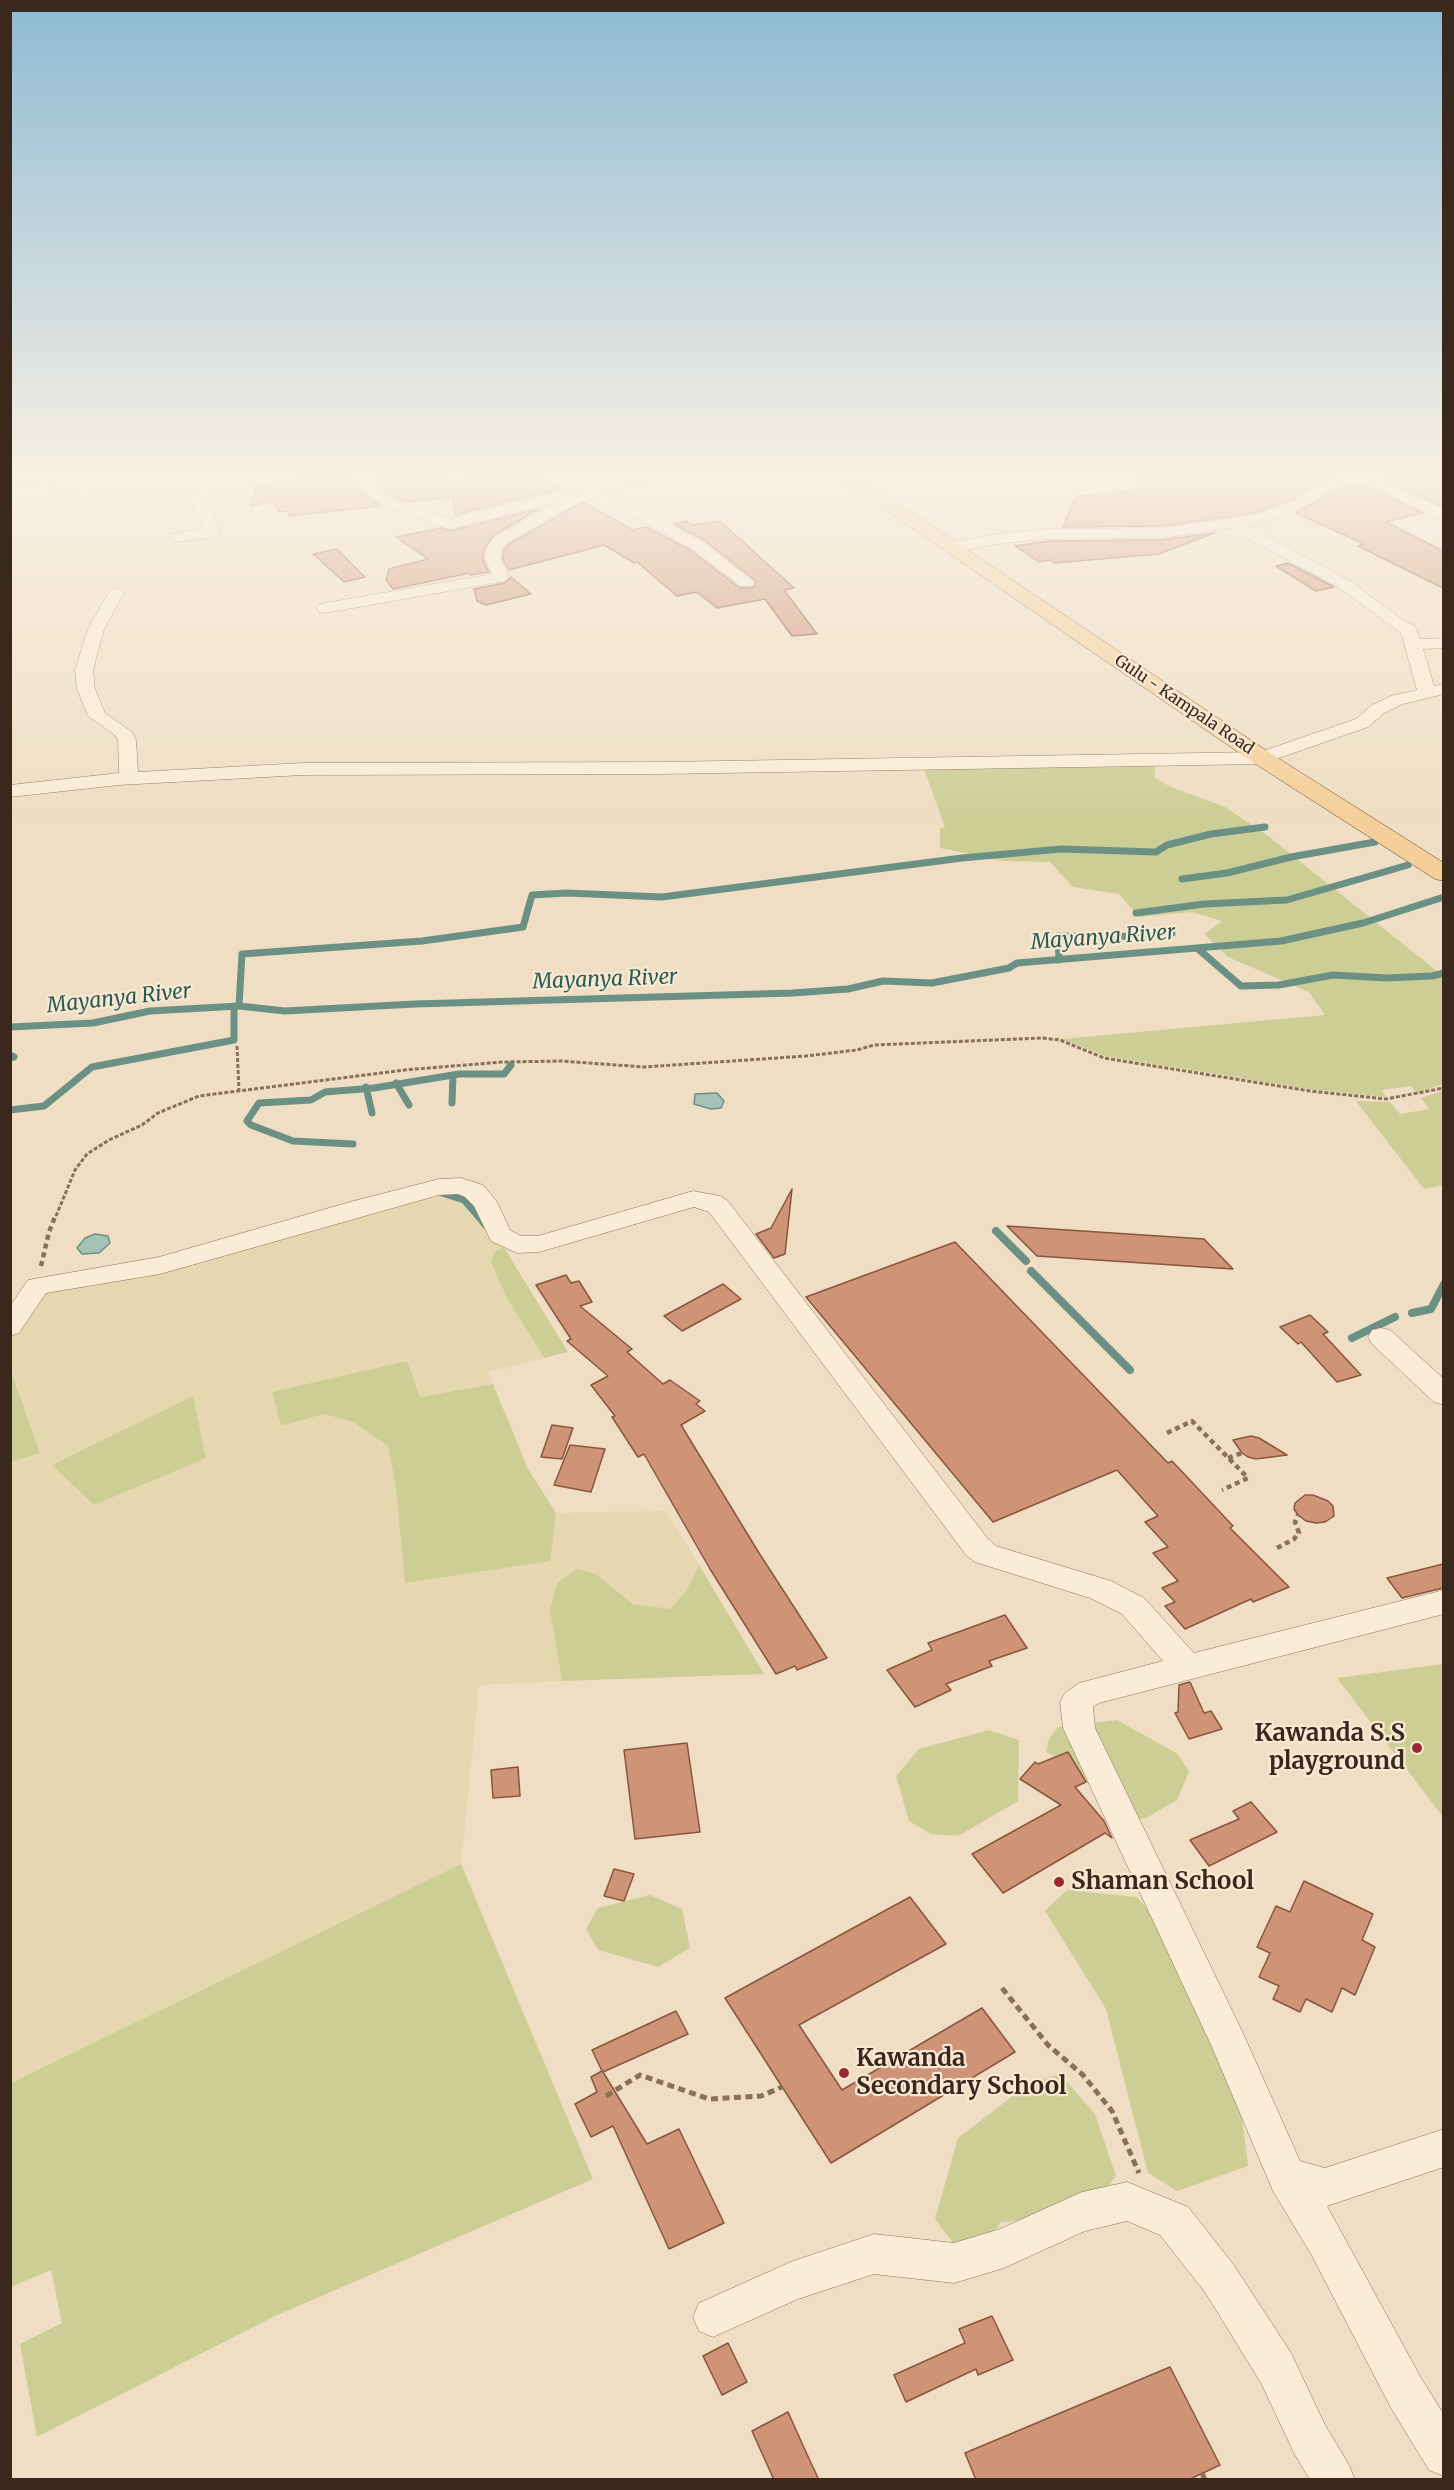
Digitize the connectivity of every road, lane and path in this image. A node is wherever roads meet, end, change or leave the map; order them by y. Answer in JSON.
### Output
{"nodes":[{"id":1,"x":437,"y":587,"type":"edge"},
{"id":2,"x":1011,"y":587,"type":"edge"},
{"id":3,"x":1348,"y":587,"type":"edge"},
{"id":4,"x":116,"y":593,"type":"dead end"},
{"id":5,"x":325,"y":608,"type":"dead end"},
{"id":6,"x":1413,"y":645,"type":"junction"},
{"id":7,"x":1441,"y":645,"type":"edge"},
{"id":8,"x":1435,"y":691,"type":"edge"},
{"id":9,"x":1262,"y":758,"type":"junction"},
{"id":10,"x":129,"y":778,"type":"junction"},
{"id":11,"x":10,"y":791,"type":"edge"},
{"id":12,"x":1443,"y":874,"type":"edge"},
{"id":13,"x":237,"y":1046,"type":"dead end"},
{"id":14,"x":806,"y":1056,"type":"joint"},
{"id":15,"x":1443,"y":1089,"type":"edge"},
{"id":16,"x":239,"y":1091,"type":"junction"},
{"id":17,"x":37,"y":1286,"type":"junction"},
{"id":18,"x":10,"y":1327,"type":"edge"},
{"id":19,"x":1381,"y":1337,"type":"dead end"},
{"id":20,"x":1443,"y":1395,"type":"edge"},
{"id":21,"x":1167,"y":1433,"type":"dead end"},
{"id":22,"x":1242,"y":1454,"type":"dead end"},
{"id":23,"x":1228,"y":1458,"type":"junction"},
{"id":24,"x":1222,"y":1490,"type":"dead end"},
{"id":25,"x":1298,"y":1515,"type":"dead end"},
{"id":26,"x":1276,"y":1548,"type":"dead end"},
{"id":27,"x":1443,"y":1602,"type":"edge"},
{"id":28,"x":1188,"y":1667,"type":"junction"},
{"id":29,"x":1002,"y":1988,"type":"dead end"},
{"id":30,"x":782,"y":2087,"type":"dead end"},
{"id":31,"x":606,"y":2096,"type":"dead end"},
{"id":32,"x":1443,"y":2148,"type":"edge"},
{"id":33,"x":1287,"y":2176,"type":"junction"},
{"id":34,"x":1155,"y":2213,"type":"junction"},
{"id":35,"x":713,"y":2317,"type":"dead end"},
{"id":36,"x":1443,"y":2455,"type":"edge"},
{"id":37,"x":1334,"y":2480,"type":"edge"}],
"edges":[{"from":1,"to":5,"type":"street"},
{"from":2,"to":9,"type":"main road","name":"Gulu - Kampala Road"},
{"from":3,"to":6,"type":"street"},
{"from":4,"to":10,"type":"street"},
{"from":6,"to":7,"type":"street"},
{"from":6,"to":8,"type":"street"},
{"from":8,"to":9,"type":"street"},
{"from":9,"to":10,"type":"street"},
{"from":9,"to":12,"type":"main road","name":"Gulu - Kampala Road"},
{"from":10,"to":11,"type":"street"},
{"from":13,"to":16,"type":"path"},
{"from":14,"to":15,"type":"path"},
{"from":14,"to":16,"type":"path"},
{"from":16,"to":17,"type":"path"},
{"from":17,"to":18,"type":"street"},
{"from":17,"to":28,"type":"street"},
{"from":19,"to":20,"type":"street"},
{"from":21,"to":23,"type":"path"},
{"from":22,"to":23,"type":"path"},
{"from":23,"to":24,"type":"path"},
{"from":25,"to":26,"type":"path"},
{"from":27,"to":28,"type":"street"},
{"from":28,"to":33,"type":"street"},
{"from":29,"to":34,"type":"path"},
{"from":30,"to":31,"type":"path"},
{"from":32,"to":33,"type":"street"},
{"from":33,"to":36,"type":"street"},
{"from":34,"to":35,"type":"street"},
{"from":34,"to":37,"type":"street"}]}
